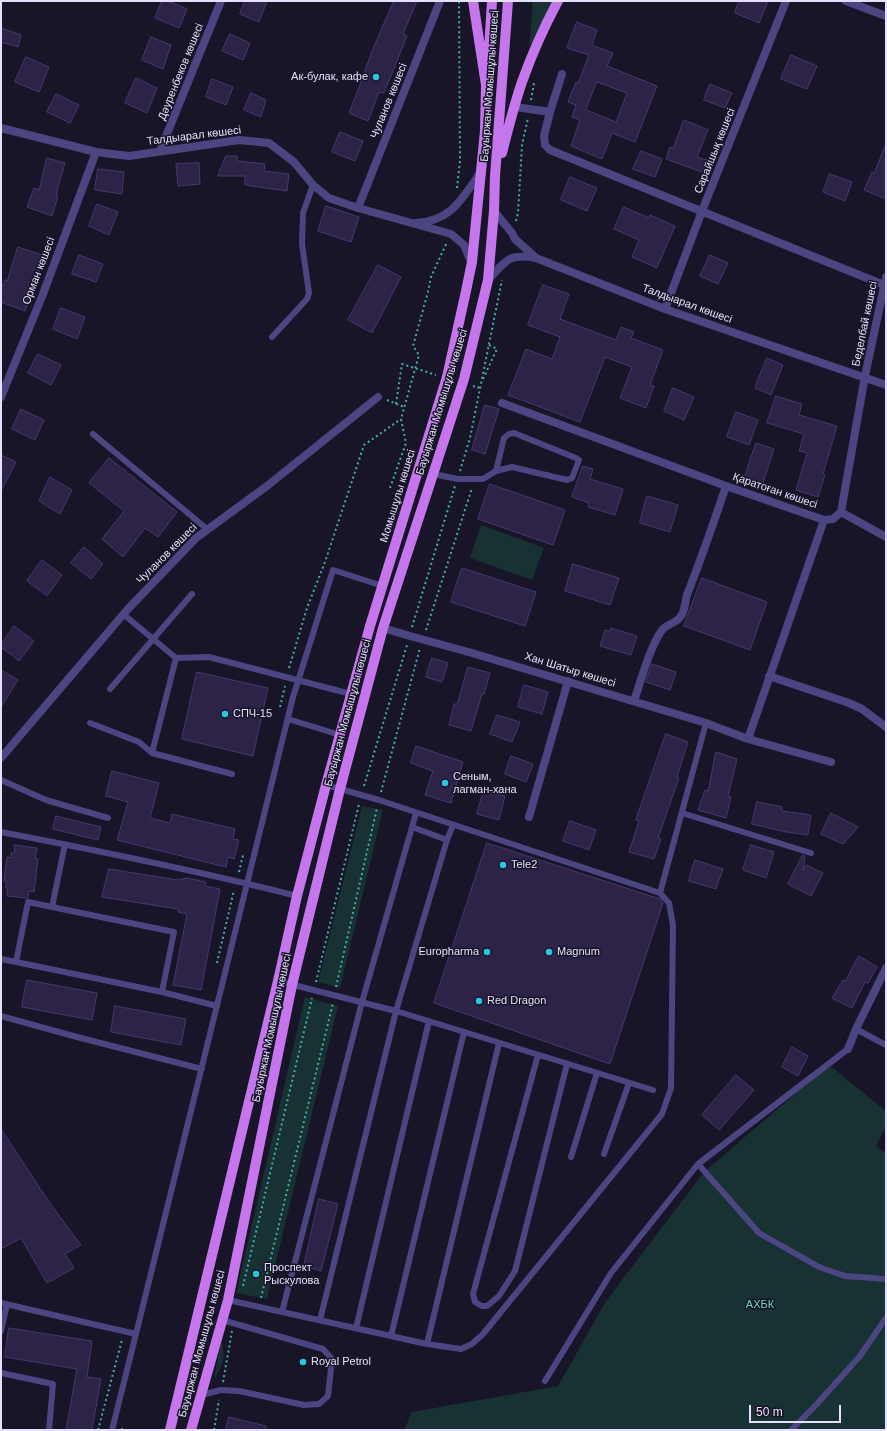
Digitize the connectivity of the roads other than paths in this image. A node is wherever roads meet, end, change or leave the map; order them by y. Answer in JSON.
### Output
{"nodes":[{"id":1,"x":221,"y":1,"type":"edge"},
{"id":2,"x":440,"y":1,"type":"edge"},
{"id":3,"x":473,"y":1,"type":"edge"},
{"id":4,"x":492,"y":1,"type":"edge"},
{"id":5,"x":508,"y":1,"type":"edge"},
{"id":6,"x":558,"y":1,"type":"edge"},
{"id":7,"x":786,"y":1,"type":"edge"},
{"id":8,"x":846,"y":1,"type":"edge"},
{"id":9,"x":886,"y":16,"type":"edge"},
{"id":10,"x":562,"y":74,"type":"dead end"},
{"id":11,"x":486,"y":85,"type":"junction"},
{"id":12,"x":515,"y":107,"type":"junction"},
{"id":13,"x":550,"y":112,"type":"junction"},
{"id":14,"x":1,"y":128,"type":"edge"},
{"id":15,"x":160,"y":151,"type":"junction"},
{"id":16,"x":96,"y":152,"type":"junction"},
{"id":17,"x":480,"y":172,"type":"junction"},
{"id":18,"x":495,"y":176,"type":"junction"},
{"id":19,"x":313,"y":185,"type":"junction"},
{"id":20,"x":358,"y":208,"type":"junction"},
{"id":21,"x":494,"y":211,"type":"junction"},
{"id":22,"x":702,"y":211,"type":"junction"},
{"id":23,"x":411,"y":223,"type":"junction"},
{"id":24,"x":536,"y":258,"type":"junction"},
{"id":25,"x":472,"y":262,"type":"junction"},
{"id":26,"x":488,"y":280,"type":"junction"},
{"id":27,"x":885,"y":281,"type":"edge"},
{"id":28,"x":665,"y":309,"type":"junction"},
{"id":29,"x":272,"y":338,"type":"dead end"},
{"id":30,"x":865,"y":376,"type":"junction"},
{"id":31,"x":886,"y":384,"type":"edge"},
{"id":32,"x":1,"y":397,"type":"edge"},
{"id":33,"x":378,"y":397,"type":"road end"},
{"id":34,"x":502,"y":403,"type":"dead end"},
{"id":35,"x":93,"y":434,"type":"dead end"},
{"id":36,"x":496,"y":471,"type":"junction"},
{"id":37,"x":433,"y":474,"type":"junction"},
{"id":38,"x":726,"y":486,"type":"junction"},
{"id":39,"x":841,"y":512,"type":"junction"},
{"id":40,"x":824,"y":520,"type":"junction"},
{"id":41,"x":207,"y":529,"type":"junction"},
{"id":42,"x":886,"y":537,"type":"edge"},
{"id":43,"x":383,"y":586,"type":"junction"},
{"id":44,"x":192,"y":594,"type":"dead end"},
{"id":45,"x":123,"y":614,"type":"junction"},
{"id":46,"x":383,"y":628,"type":"junction"},
{"id":47,"x":153,"y":639,"type":"junction"},
{"id":48,"x":176,"y":658,"type":"junction"},
{"id":49,"x":770,"y":676,"type":"junction"},
{"id":50,"x":298,"y":680,"type":"junction"},
{"id":51,"x":568,"y":681,"type":"junction"},
{"id":52,"x":110,"y":689,"type":"dead end"},
{"id":53,"x":351,"y":694,"type":"junction"},
{"id":54,"x":634,"y":701,"type":"junction"},
{"id":55,"x":288,"y":719,"type":"junction"},
{"id":56,"x":90,"y":723,"type":"dead end"},
{"id":57,"x":706,"y":723,"type":"junction"},
{"id":58,"x":886,"y":727,"type":"edge"},
{"id":59,"x":340,"y":735,"type":"junction"},
{"id":60,"x":748,"y":739,"type":"junction"},
{"id":61,"x":152,"y":753,"type":"junction"},
{"id":62,"x":1,"y":758,"type":"edge"},
{"id":63,"x":830,"y":762,"type":"dead end"},
{"id":64,"x":232,"y":774,"type":"dead end"},
{"id":65,"x":1,"y":780,"type":"edge"},
{"id":66,"x":326,"y":784,"type":"junction"},
{"id":67,"x":340,"y":788,"type":"junction"},
{"id":68,"x":416,"y":813,"type":"junction"},
{"id":69,"x":682,"y":814,"type":"junction"},
{"id":70,"x":529,"y":817,"type":"dead end"},
{"id":71,"x":108,"y":818,"type":"dead end"},
{"id":72,"x":453,"y":825,"type":"junction"},
{"id":73,"x":412,"y":827,"type":"junction"},
{"id":74,"x":1,"y":832,"type":"edge"},
{"id":75,"x":447,"y":840,"type":"junction"},
{"id":76,"x":65,"y":844,"type":"junction"},
{"id":77,"x":811,"y":853,"type":"dead end"},
{"id":78,"x":247,"y":883,"type":"junction"},
{"id":79,"x":660,"y":893,"type":"junction"},
{"id":80,"x":297,"y":896,"type":"junction"},
{"id":81,"x":52,"y":907,"type":"junction"},
{"id":82,"x":1,"y":959,"type":"edge"},
{"id":83,"x":16,"y":962,"type":"junction"},
{"id":84,"x":886,"y":968,"type":"edge"},
{"id":85,"x":278,"y":981,"type":"junction"},
{"id":86,"x":292,"y":985,"type":"junction"},
{"id":87,"x":162,"y":992,"type":"junction"},
{"id":88,"x":362,"y":1002,"type":"junction"},
{"id":89,"x":217,"y":1006,"type":"junction"},
{"id":90,"x":396,"y":1011,"type":"junction"},
{"id":91,"x":1,"y":1016,"type":"edge"},
{"id":92,"x":429,"y":1021,"type":"junction"},
{"id":93,"x":856,"y":1029,"type":"junction"},
{"id":94,"x":464,"y":1032,"type":"junction"},
{"id":95,"x":499,"y":1043,"type":"junction"},
{"id":96,"x":886,"y":1045,"type":"edge"},
{"id":97,"x":848,"y":1049,"type":"joint"},
{"id":98,"x":538,"y":1055,"type":"junction"},
{"id":99,"x":567,"y":1064,"type":"junction"},
{"id":100,"x":202,"y":1069,"type":"junction"},
{"id":101,"x":597,"y":1073,"type":"junction"},
{"id":102,"x":629,"y":1083,"type":"junction"},
{"id":103,"x":653,"y":1090,"type":"dead end"},
{"id":104,"x":604,"y":1154,"type":"dead end"},
{"id":105,"x":571,"y":1157,"type":"dead end"},
{"id":106,"x":698,"y":1164,"type":"junction"},
{"id":107,"x":886,"y":1279,"type":"edge"},
{"id":108,"x":228,"y":1300,"type":"junction"},
{"id":109,"x":4,"y":1304,"type":"edge"},
{"id":110,"x":282,"y":1312,"type":"junction"},
{"id":111,"x":886,"y":1318,"type":"edge"},
{"id":112,"x":222,"y":1320,"type":"junction"},
{"id":113,"x":320,"y":1320,"type":"junction"},
{"id":114,"x":356,"y":1328,"type":"junction"},
{"id":115,"x":1,"y":1331,"type":"edge"},
{"id":116,"x":136,"y":1334,"type":"junction"},
{"id":117,"x":391,"y":1336,"type":"junction"},
{"id":118,"x":427,"y":1344,"type":"junction"},
{"id":119,"x":1,"y":1373,"type":"edge"},
{"id":120,"x":545,"y":1381,"type":"dead end"},
{"id":121,"x":201,"y":1395,"type":"junction"},
{"id":122,"x":49,"y":1430,"type":"edge"},
{"id":123,"x":112,"y":1430,"type":"edge"},
{"id":124,"x":170,"y":1430,"type":"edge"},
{"id":125,"x":191,"y":1430,"type":"edge"},
{"id":126,"x":791,"y":1430,"type":"edge"}],
"edges":[{"from":1,"to":15,"type":"street","name":"Дәуренбеков көшесі"},
{"from":2,"to":20,"type":"street","name":"Чуланов көшесі"},
{"from":3,"to":11,"type":"main road"},
{"from":4,"to":11,"type":"main road","name":"Бауыржан Момышұлы көшесі"},
{"from":5,"to":18,"type":"main road","name":"Бауыржан Момышұлы көшесі"},
{"from":6,"to":12,"type":"main road"},
{"from":7,"to":22,"type":"street","name":"Сарайшық көшесі"},
{"from":8,"to":9,"type":"street"},
{"from":10,"to":13,"type":"street"},
{"from":11,"to":17,"type":"main road","name":"Момышұлы көшесі"},
{"from":12,"to":13,"type":"street"},
{"from":12,"to":18,"type":"main road"},
{"from":13,"to":22,"type":"street"},
{"from":14,"to":16,"type":"street","name":"Талдыарал көшесі"},
{"from":15,"to":16,"type":"street","name":"Талдыарал көшесі"},
{"from":15,"to":19,"type":"street","name":"Талдыарал көшесі"},
{"from":16,"to":32,"type":"street","name":"Орман көшесі"},
{"from":17,"to":23,"type":"street"},
{"from":17,"to":25,"type":"main road","name":"Момышұлы көшесі"},
{"from":18,"to":21,"type":"main road","name":"Бауыржан Момышұлы көшесі"},
{"from":19,"to":20,"type":"street","name":"Талдыарал көшесі"},
{"from":19,"to":29,"type":"lane"},
{"from":20,"to":23,"type":"street","name":"Талдыарал көшесі"},
{"from":21,"to":24,"type":"street"},
{"from":21,"to":26,"type":"main road","name":"Бауыржан Момышұлы көшесі"},
{"from":22,"to":27,"type":"street"},
{"from":22,"to":28,"type":"street","name":"Сарайшық көшесі"},
{"from":23,"to":25,"type":"street","name":"Талдыарал көшесі"},
{"from":24,"to":26,"type":"street","name":"Талдыарал көшесі"},
{"from":24,"to":28,"type":"street","name":"Талдыарал көшесі"},
{"from":25,"to":43,"type":"main road","name":"Момышұлы көшесі"},
{"from":26,"to":37,"type":"main road","name":"Бауыржан Момышұлы көшесі"},
{"from":27,"to":30,"type":"street","name":"Беделбай көшесі"},
{"from":28,"to":30,"type":"street","name":"Талдыарал көшесі"},
{"from":30,"to":31,"type":"street","name":"Талдыарал көшесі"},
{"from":30,"to":39,"type":"street","name":"Беделбай көшесі"},
{"from":33,"to":41,"type":"street","name":"Чуланов көшесі"},
{"from":34,"to":38,"type":"street","name":"Қаратоған көшесі"},
{"from":35,"to":41,"type":"lane"},
{"from":36,"to":36,"type":"lane"},
{"from":36,"to":37,"type":"lane"},
{"from":37,"to":46,"type":"main road","name":"Бауыржан Момышұлы көшесі"},
{"from":38,"to":40,"type":"street","name":"Қаратоған көшесі"},
{"from":38,"to":54,"type":"street"},
{"from":39,"to":40,"type":"street"},
{"from":39,"to":42,"type":"street"},
{"from":40,"to":49,"type":"street","name":"Қаратоған көшесі"},
{"from":41,"to":45,"type":"street","name":"Чуланов көшесі"},
{"from":43,"to":50,"type":"lane"},
{"from":43,"to":53,"type":"main road","name":"Момышұлы көшесі"},
{"from":44,"to":47,"type":"lane"},
{"from":45,"to":47,"type":"lane"},
{"from":45,"to":62,"type":"street","name":"Чуланов көшесі"},
{"from":46,"to":51,"type":"street","name":"Хан Шатыр көшесі"},
{"from":46,"to":67,"type":"main road","name":"Бауыржан Момышұлы көшесі"},
{"from":47,"to":48,"type":"lane"},
{"from":47,"to":52,"type":"lane"},
{"from":48,"to":50,"type":"lane"},
{"from":48,"to":61,"type":"lane"},
{"from":49,"to":58,"type":"street"},
{"from":49,"to":60,"type":"street","name":"Қаратоған көшесі"},
{"from":50,"to":53,"type":"lane"},
{"from":50,"to":55,"type":"lane"},
{"from":51,"to":54,"type":"street","name":"Хан Шатыр көшесі"},
{"from":51,"to":70,"type":"street"},
{"from":53,"to":59,"type":"main road","name":"Момышұлы көшесі"},
{"from":54,"to":57,"type":"street","name":"Хан Шатыр көшесі"},
{"from":55,"to":59,"type":"lane"},
{"from":55,"to":78,"type":"lane"},
{"from":56,"to":61,"type":"lane"},
{"from":57,"to":60,"type":"street","name":"Хан Шатыр көшесі"},
{"from":57,"to":69,"type":"lane"},
{"from":59,"to":66,"type":"main road","name":"Бауыржан Момышұлы көшесі"},
{"from":60,"to":63,"type":"street","name":"Хан Шатыр көшесі"},
{"from":61,"to":64,"type":"lane"},
{"from":65,"to":71,"type":"lane"},
{"from":66,"to":67,"type":"lane"},
{"from":66,"to":80,"type":"main road","name":"Бауыржан Момышұлы көшесі"},
{"from":67,"to":68,"type":"lane"},
{"from":67,"to":86,"type":"main road","name":"Бауыржан Момышұлы көшесі"},
{"from":68,"to":72,"type":"lane"},
{"from":68,"to":73,"type":"lane"},
{"from":69,"to":77,"type":"lane"},
{"from":69,"to":79,"type":"lane"},
{"from":72,"to":75,"type":"lane"},
{"from":72,"to":79,"type":"lane"},
{"from":73,"to":75,"type":"lane"},
{"from":73,"to":88,"type":"lane"},
{"from":74,"to":76,"type":"lane"},
{"from":75,"to":90,"type":"lane"},
{"from":76,"to":78,"type":"lane"},
{"from":76,"to":81,"type":"lane"},
{"from":78,"to":80,"type":"lane"},
{"from":78,"to":89,"type":"lane"},
{"from":79,"to":118,"type":"lane"},
{"from":80,"to":85,"type":"main road","name":"Бауыржан Момышұлы көшесі"},
{"from":81,"to":83,"type":"lane"},
{"from":81,"to":87,"type":"lane"},
{"from":82,"to":83,"type":"lane"},
{"from":83,"to":87,"type":"lane"},
{"from":84,"to":93,"type":"street"},
{"from":85,"to":86,"type":"lane"},
{"from":85,"to":124,"type":"main road","name":"Бауыржан Момышұлы көшесі"},
{"from":86,"to":88,"type":"lane"},
{"from":86,"to":108,"type":"main road","name":"Бауыржан Момышұлы көшесі"},
{"from":87,"to":89,"type":"lane"},
{"from":88,"to":90,"type":"lane"},
{"from":88,"to":110,"type":"lane"},
{"from":89,"to":100,"type":"lane"},
{"from":90,"to":92,"type":"lane"},
{"from":90,"to":113,"type":"lane"},
{"from":91,"to":100,"type":"lane"},
{"from":92,"to":94,"type":"lane"},
{"from":92,"to":114,"type":"lane"},
{"from":93,"to":96,"type":"lane"},
{"from":93,"to":97,"type":"street"},
{"from":94,"to":95,"type":"lane"},
{"from":94,"to":117,"type":"lane"},
{"from":95,"to":98,"type":"lane"},
{"from":95,"to":118,"type":"lane"},
{"from":97,"to":106,"type":"lane"},
{"from":98,"to":99,"type":"lane"},
{"from":98,"to":99,"type":"lane"},
{"from":99,"to":101,"type":"lane"},
{"from":100,"to":116,"type":"lane"},
{"from":101,"to":102,"type":"lane"},
{"from":101,"to":105,"type":"lane"},
{"from":102,"to":103,"type":"lane"},
{"from":102,"to":104,"type":"lane"},
{"from":106,"to":107,"type":"lane"},
{"from":106,"to":120,"type":"lane"},
{"from":108,"to":110,"type":"lane"},
{"from":108,"to":112,"type":"main road","name":"Бауыржан Момышұлы көшесі"},
{"from":109,"to":115,"type":"lane"},
{"from":109,"to":116,"type":"lane"},
{"from":110,"to":113,"type":"lane"},
{"from":111,"to":126,"type":"lane"},
{"from":112,"to":121,"type":"main road","name":"Бауыржан Момышұлы көшесі"},
{"from":112,"to":121,"type":"lane"},
{"from":113,"to":114,"type":"lane"},
{"from":114,"to":117,"type":"lane"},
{"from":116,"to":123,"type":"lane"},
{"from":117,"to":118,"type":"lane"},
{"from":119,"to":122,"type":"lane"},
{"from":121,"to":125,"type":"main road","name":"Бауыржан Момышұлы көшесі"}]}
